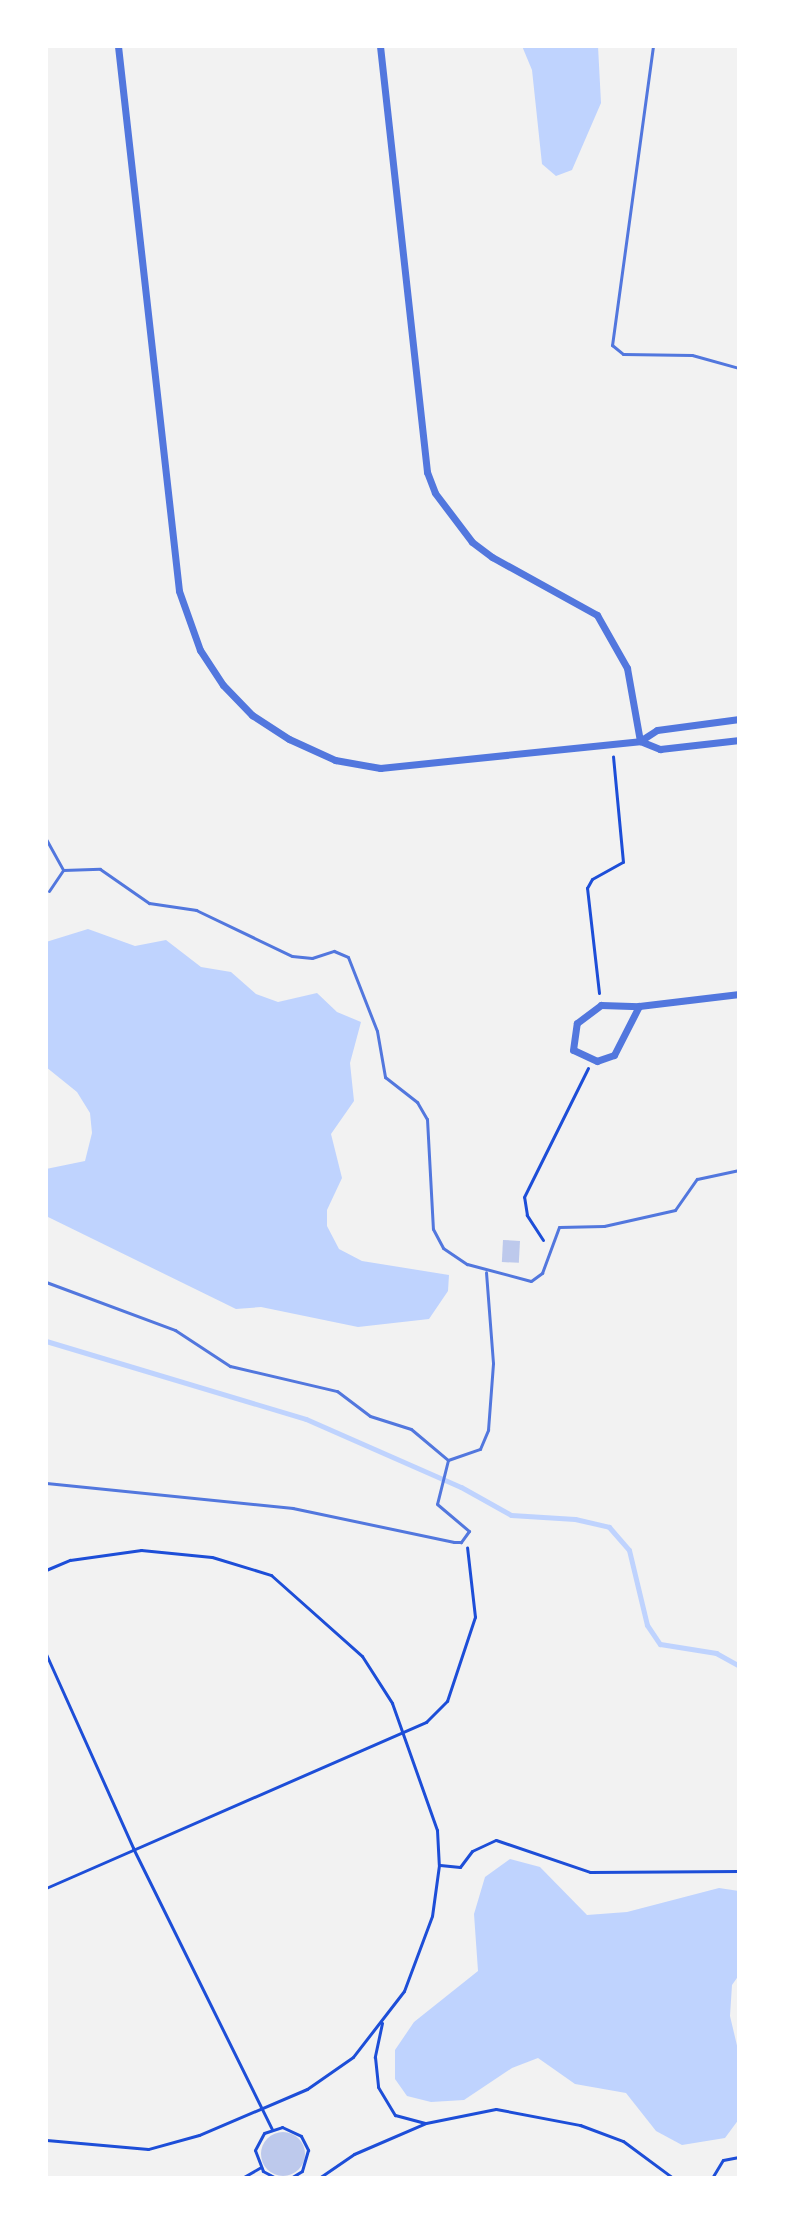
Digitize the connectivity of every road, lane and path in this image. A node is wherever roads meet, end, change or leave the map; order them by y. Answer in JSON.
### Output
{"nodes":[{"id":1,"x":118,"y":46,"type":"edge"},
{"id":2,"x":380,"y":46,"type":"edge"},
{"id":3,"x":653,"y":46,"type":"edge"},
{"id":4,"x":739,"y":368,"type":"edge"},
{"id":5,"x":739,"y":719,"type":"edge"},
{"id":6,"x":739,"y":740,"type":"edge"},
{"id":7,"x":640,"y":741,"type":"junction"},
{"id":8,"x":612,"y":744,"type":"junction"},
{"id":9,"x":46,"y":839,"type":"edge"},
{"id":10,"x":63,"y":870,"type":"junction"},
{"id":11,"x":49,"y":891,"type":"dead end"},
{"id":12,"x":739,"y":994,"type":"edge"},
{"id":13,"x":601,"y":1005,"type":"junction"},
{"id":14,"x":639,"y":1006,"type":"junction"},
{"id":15,"x":590,"y":1060,"type":"junction"},
{"id":16,"x":739,"y":1170,"type":"edge"},
{"id":17,"x":549,"y":1251,"type":"junction"},
{"id":18,"x":486,"y":1272,"type":"junction"},
{"id":19,"x":46,"y":1282,"type":"edge"},
{"id":20,"x":448,"y":1460,"type":"junction"},
{"id":21,"x":46,"y":1483,"type":"edge"},
{"id":22,"x":467,"y":1547,"type":"dead end"},
{"id":23,"x":46,"y":1570,"type":"edge"},
{"id":24,"x":46,"y":1654,"type":"edge"},
{"id":25,"x":403,"y":1733,"type":"junction"},
{"id":26,"x":133,"y":1848,"type":"junction"},
{"id":27,"x":439,"y":1865,"type":"junction"},
{"id":28,"x":739,"y":1871,"type":"edge"},
{"id":29,"x":46,"y":1888,"type":"edge"},
{"id":30,"x":382,"y":2020,"type":"junction"},
{"id":31,"x":261,"y":2107,"type":"junction"},
{"id":32,"x":426,"y":2123,"type":"junction"},
{"id":33,"x":272,"y":2129,"type":"junction"},
{"id":34,"x":46,"y":2140,"type":"edge"},
{"id":35,"x":739,"y":2157,"type":"edge"},
{"id":36,"x":261,"y":2167,"type":"junction"},
{"id":37,"x":298,"y":2177,"type":"edge"},
{"id":38,"x":242,"y":2178,"type":"edge"},
{"id":39,"x":276,"y":2178,"type":"edge"},
{"id":40,"x":291,"y":2178,"type":"edge"},
{"id":41,"x":319,"y":2178,"type":"edge"},
{"id":42,"x":673,"y":2178,"type":"edge"},
{"id":43,"x":712,"y":2178,"type":"edge"}],
"edges":[{"from":1,"to":8,"type":"street"},
{"from":2,"to":7,"type":"street"},
{"from":3,"to":4,"type":"lane"},
{"from":5,"to":7,"type":"street"},
{"from":6,"to":7,"type":"street"},
{"from":7,"to":8,"type":"street"},
{"from":8,"to":13,"type":"path"},
{"from":9,"to":10,"type":"lane"},
{"from":10,"to":11,"type":"lane"},
{"from":10,"to":18,"type":"lane"},
{"from":12,"to":14,"type":"street"},
{"from":13,"to":14,"type":"street"},
{"from":13,"to":15,"type":"street"},
{"from":14,"to":15,"type":"street"},
{"from":15,"to":17,"type":"path"},
{"from":16,"to":17,"type":"lane"},
{"from":17,"to":18,"type":"lane"},
{"from":18,"to":20,"type":"lane"},
{"from":19,"to":20,"type":"lane"},
{"from":20,"to":21,"type":"lane"},
{"from":22,"to":25,"type":"path"},
{"from":23,"to":25,"type":"path"},
{"from":24,"to":26,"type":"path"},
{"from":25,"to":26,"type":"path"},
{"from":25,"to":27,"type":"path"},
{"from":26,"to":29,"type":"path"},
{"from":26,"to":31,"type":"path"},
{"from":27,"to":28,"type":"path"},
{"from":27,"to":30,"type":"path"},
{"from":30,"to":31,"type":"path"},
{"from":30,"to":32,"type":"path"},
{"from":31,"to":33,"type":"path"},
{"from":31,"to":34,"type":"path"},
{"from":32,"to":41,"type":"path"},
{"from":32,"to":42,"type":"path"},
{"from":33,"to":36,"type":"path"},
{"from":33,"to":37,"type":"path"},
{"from":35,"to":43,"type":"path"},
{"from":36,"to":38,"type":"path"},
{"from":36,"to":39,"type":"path"},
{"from":37,"to":40,"type":"path"}]}
